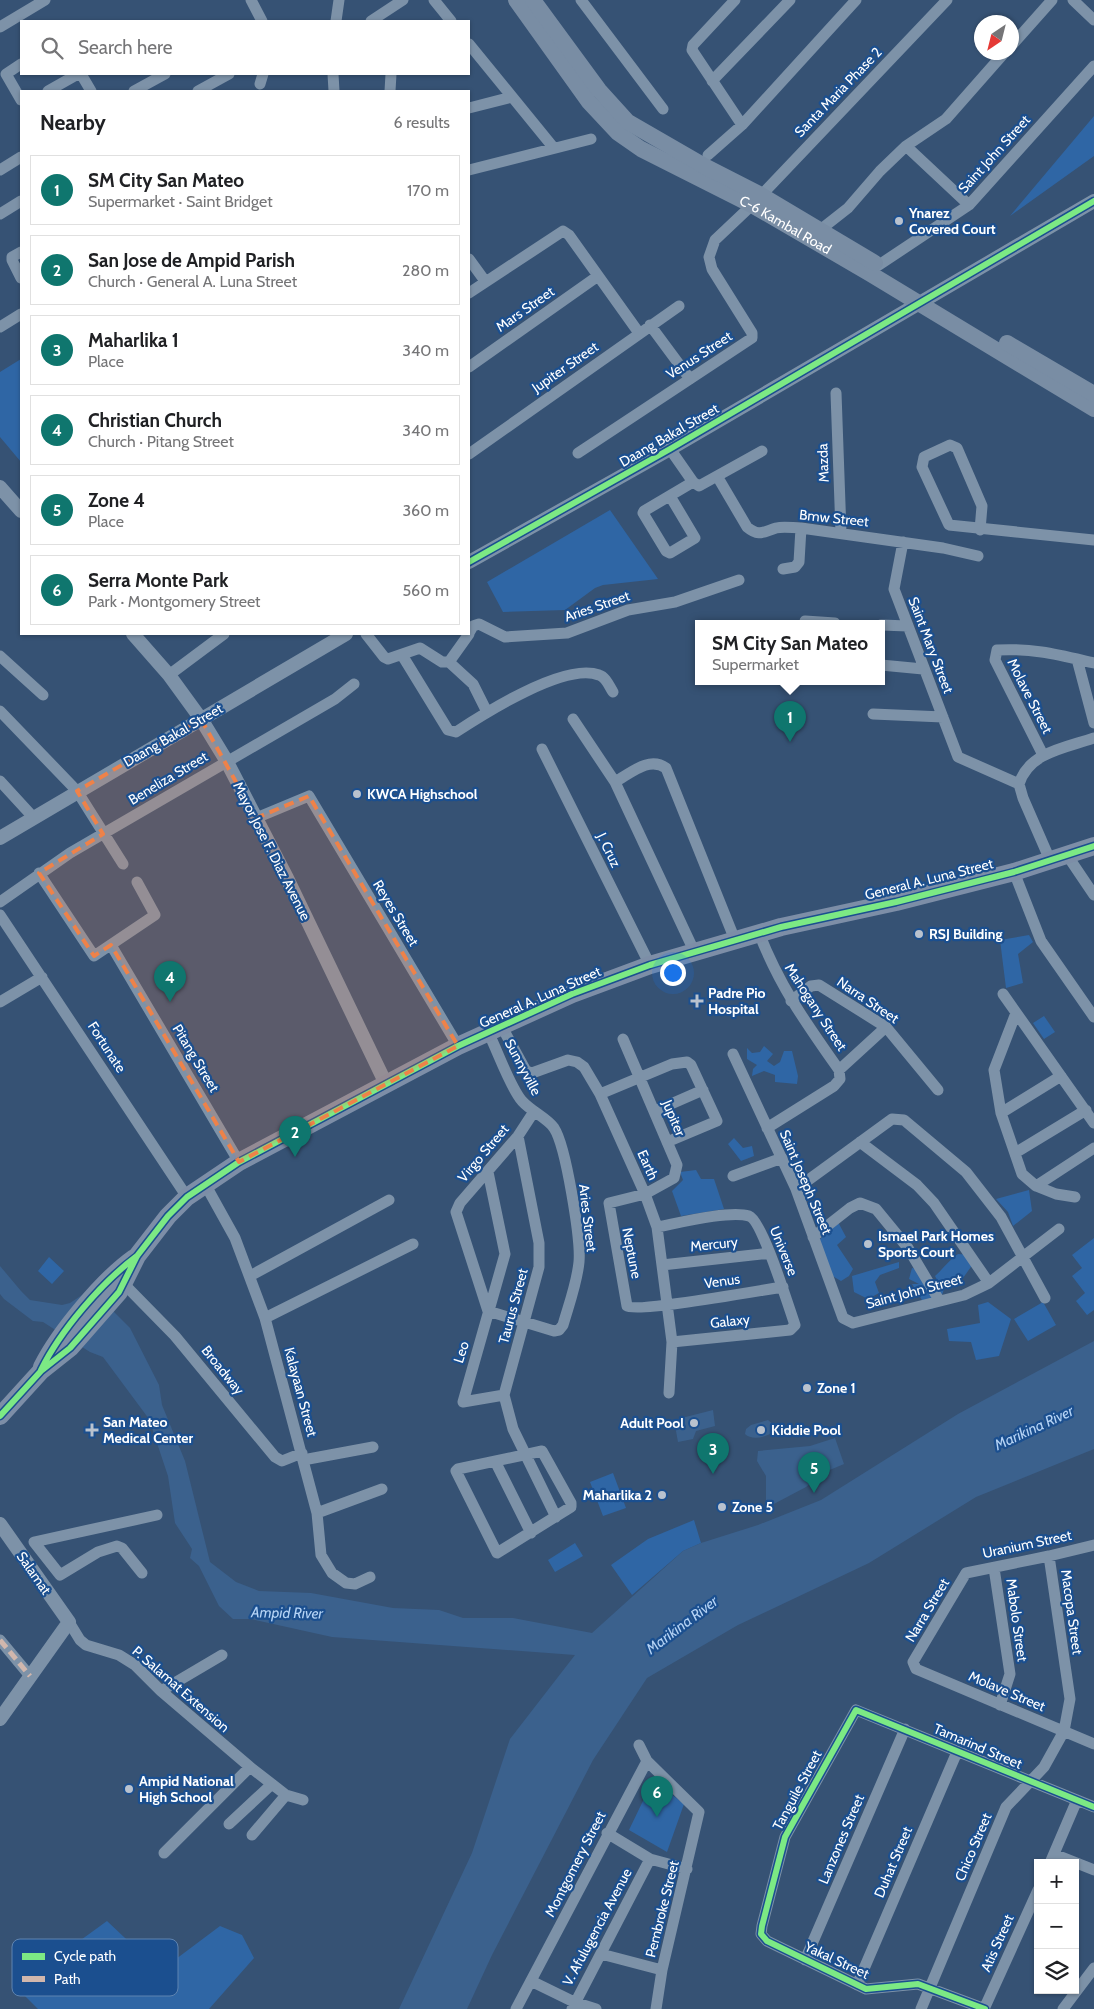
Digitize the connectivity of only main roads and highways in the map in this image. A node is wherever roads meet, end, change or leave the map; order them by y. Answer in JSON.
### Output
{"nodes":[{"id":1,"x":516,"y":0,"type":"edge"},
{"id":2,"x":533,"y":0,"type":"edge"},
{"id":3,"x":756,"y":200,"type":"junction"},
{"id":4,"x":924,"y":301,"type":"junction"},
{"id":5,"x":1094,"y":394,"type":"edge"},
{"id":6,"x":1094,"y":409,"type":"edge"},
{"id":7,"x":1094,"y":846,"type":"edge"},
{"id":8,"x":0,"y":1416,"type":"edge"}],
"edges":[{"from":1,"to":3,"type":"main road","name":"C-6 Kambal Road"},
{"from":2,"to":3,"type":"main road","name":"C-6 Kambal Road"},
{"from":3,"to":4,"type":"main road","name":"C-6 Kambal Road"},
{"from":3,"to":4,"type":"main road","name":"C-6 Kambal Road"},
{"from":4,"to":5,"type":"main road","name":"C-6 Kambal Road"},
{"from":4,"to":6,"type":"main road","name":"C-6 Kambal Road"},
{"from":7,"to":8,"type":"main road","name":"General A. Luna Street"}]}
